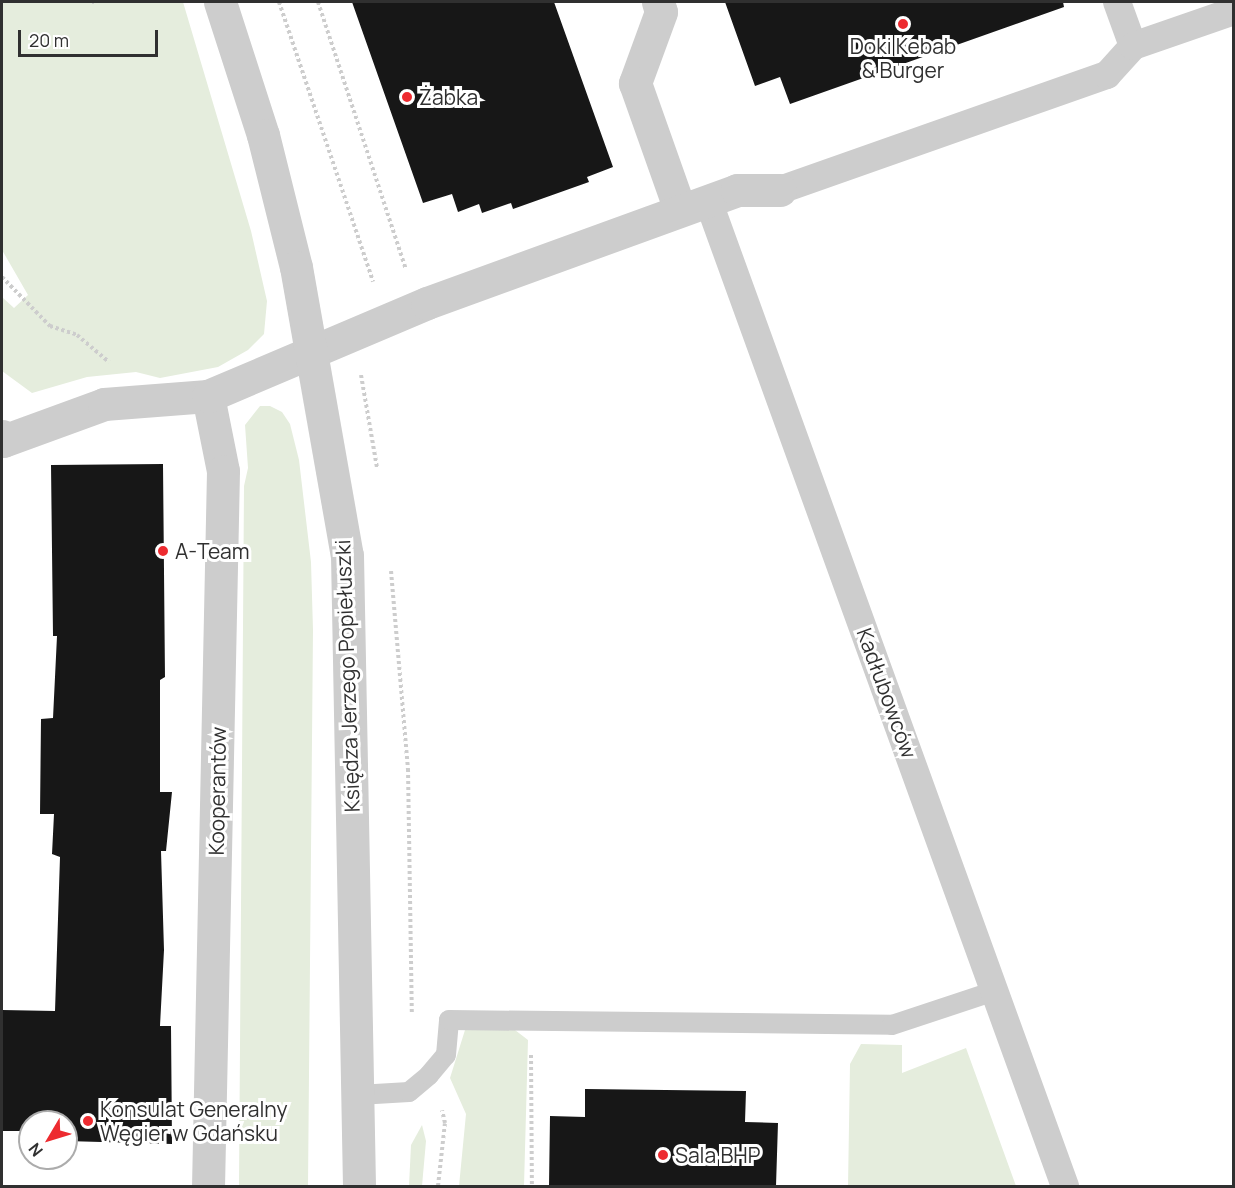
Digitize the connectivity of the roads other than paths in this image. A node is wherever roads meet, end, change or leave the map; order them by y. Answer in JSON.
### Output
{"nodes":[{"id":1,"x":219,"y":2,"type":"edge"},
{"id":2,"x":658,"y":2,"type":"edge"},
{"id":3,"x":1118,"y":2,"type":"edge"},
{"id":4,"x":1233,"y":11,"type":"edge"},
{"id":5,"x":1133,"y":46,"type":"junction"},
{"id":6,"x":780,"y":190,"type":"joint"},
{"id":7,"x":694,"y":205,"type":"junction"},
{"id":8,"x":313,"y":354,"type":"junction"},
{"id":9,"x":208,"y":396,"type":"junction"},
{"id":10,"x":2,"y":436,"type":"edge"},
{"id":11,"x":995,"y":991,"type":"junction"},
{"id":12,"x":358,"y":1095,"type":"junction"},
{"id":13,"x":208,"y":1186,"type":"edge"},
{"id":14,"x":359,"y":1186,"type":"edge"},
{"id":15,"x":1065,"y":1186,"type":"edge"}],
"edges":[{"from":1,"to":8,"type":"street","name":"Księdza Jerzego Popiełuszki"},
{"from":2,"to":7,"type":"street","name":"Kadłubowców"},
{"from":3,"to":5,"type":"street"},
{"from":4,"to":5,"type":"street"},
{"from":5,"to":6,"type":"street"},
{"from":6,"to":7,"type":"street"},
{"from":7,"to":8,"type":"street"},
{"from":7,"to":11,"type":"street","name":"Kadłubowców"},
{"from":8,"to":9,"type":"street"},
{"from":8,"to":12,"type":"street","name":"Księdza Jerzego Popiełuszki"},
{"from":9,"to":10,"type":"street"},
{"from":9,"to":13,"type":"street","name":"Kooperantów"},
{"from":11,"to":12,"type":"lane"},
{"from":11,"to":15,"type":"street","name":"Kadłubowców"},
{"from":12,"to":14,"type":"street","name":"Księdza Jerzego Popiełuszki"}]}
